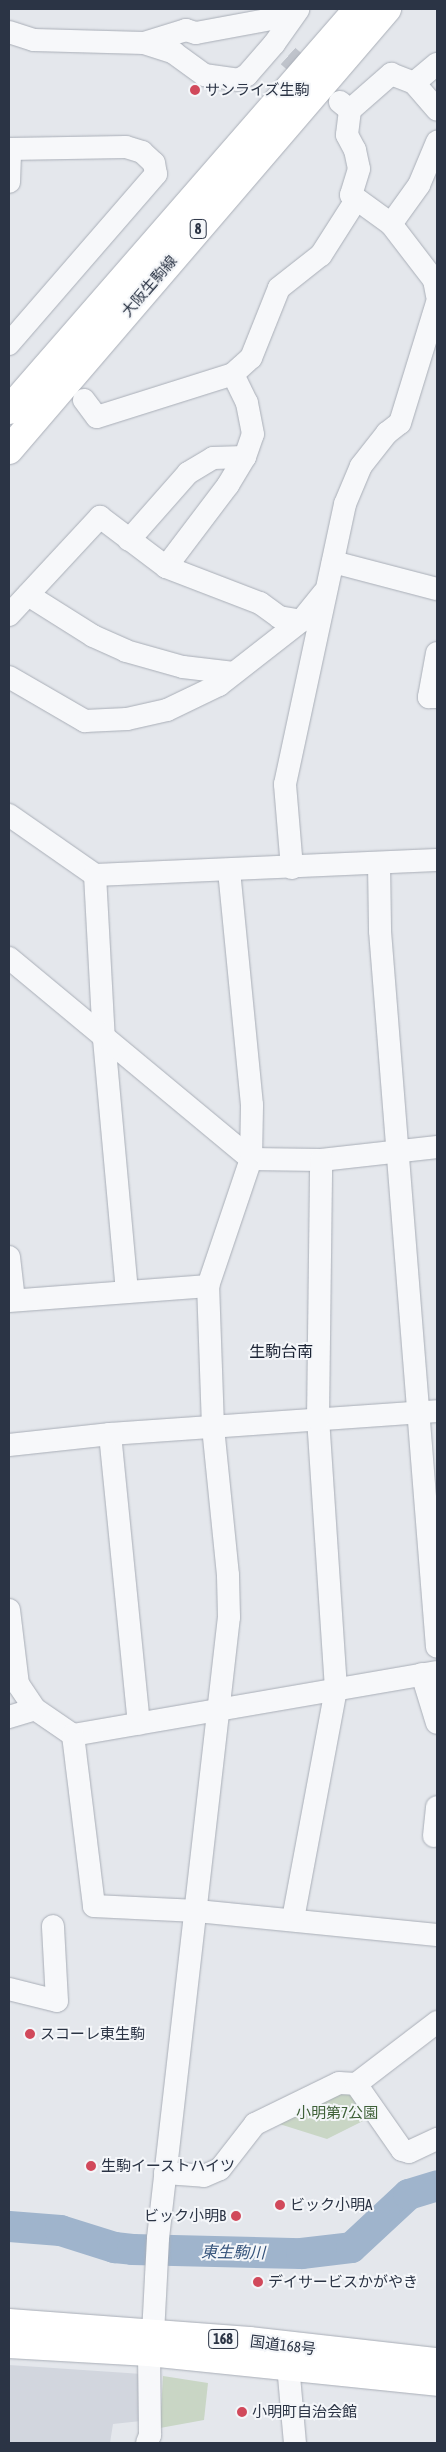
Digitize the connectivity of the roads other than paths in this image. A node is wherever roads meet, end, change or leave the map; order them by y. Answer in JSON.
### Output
{"nodes":[{"id":1,"x":358,"y":9,"type":"edge"},
{"id":2,"x":387,"y":9,"type":"edge"},
{"id":3,"x":296,"y":12,"type":"edge"},
{"id":4,"x":9,"y":32,"type":"edge"},
{"id":5,"x":144,"y":43,"type":"junction"},
{"id":6,"x":437,"y":64,"type":"edge"},
{"id":7,"x":414,"y":83,"type":"junction"},
{"id":8,"x":437,"y":109,"type":"edge"},
{"id":9,"x":437,"y":142,"type":"edge"},
{"id":10,"x":9,"y":149,"type":"edge"},
{"id":11,"x":9,"y":182,"type":"edge"},
{"id":12,"x":356,"y":200,"type":"junction"},
{"id":13,"x":391,"y":224,"type":"junction"},
{"id":14,"x":437,"y":296,"type":"edge"},
{"id":15,"x":437,"y":303,"type":"edge"},
{"id":16,"x":9,"y":344,"type":"edge"},
{"id":17,"x":233,"y":374,"type":"junction"},
{"id":18,"x":84,"y":400,"type":"dead end"},
{"id":19,"x":9,"y":410,"type":"edge"},
{"id":20,"x":9,"y":450,"type":"edge"},
{"id":21,"x":245,"y":457,"type":"junction"},
{"id":22,"x":129,"y":540,"type":"junction"},
{"id":23,"x":333,"y":562,"type":"junction"},
{"id":24,"x":166,"y":567,"type":"junction"},
{"id":25,"x":437,"y":589,"type":"edge"},
{"id":26,"x":327,"y":590,"type":"junction"},
{"id":27,"x":28,"y":595,"type":"junction"},
{"id":28,"x":9,"y":615,"type":"edge"},
{"id":29,"x":301,"y":621,"type":"junction"},
{"id":30,"x":437,"y":653,"type":"edge"},
{"id":31,"x":234,"y":673,"type":"junction"},
{"id":32,"x":9,"y":677,"type":"edge"},
{"id":33,"x":437,"y":696,"type":"edge"},
{"id":34,"x":9,"y":815,"type":"edge"},
{"id":35,"x":437,"y":860,"type":"edge"},
{"id":36,"x":379,"y":864,"type":"junction"},
{"id":37,"x":292,"y":868,"type":"junction"},
{"id":38,"x":228,"y":870,"type":"junction"},
{"id":39,"x":95,"y":874,"type":"junction"},
{"id":40,"x":9,"y":958,"type":"edge"},
{"id":41,"x":104,"y":1039,"type":"junction"},
{"id":42,"x":437,"y":1147,"type":"edge"},
{"id":43,"x":397,"y":1150,"type":"junction"},
{"id":44,"x":251,"y":1158,"type":"junction"},
{"id":45,"x":322,"y":1160,"type":"junction"},
{"id":46,"x":9,"y":1257,"type":"edge"},
{"id":47,"x":208,"y":1286,"type":"junction"},
{"id":48,"x":127,"y":1290,"type":"junction"},
{"id":49,"x":12,"y":1301,"type":"edge"},
{"id":50,"x":429,"y":1412,"type":"edge"},
{"id":51,"x":318,"y":1420,"type":"junction"},
{"id":52,"x":213,"y":1427,"type":"junction"},
{"id":53,"x":110,"y":1434,"type":"junction"},
{"id":54,"x":9,"y":1445,"type":"edge"},
{"id":55,"x":9,"y":1610,"type":"edge"},
{"id":56,"x":437,"y":1647,"type":"edge"},
{"id":57,"x":430,"y":1673,"type":"edge"},
{"id":58,"x":336,"y":1690,"type":"junction"},
{"id":59,"x":218,"y":1708,"type":"junction"},
{"id":60,"x":35,"y":1709,"type":"junction"},
{"id":61,"x":9,"y":1717,"type":"edge"},
{"id":62,"x":437,"y":1723,"type":"edge"},
{"id":63,"x":139,"y":1724,"type":"junction"},
{"id":64,"x":73,"y":1735,"type":"junction"},
{"id":65,"x":437,"y":1807,"type":"edge"},
{"id":66,"x":434,"y":1836,"type":"dead end"},
{"id":67,"x":197,"y":1911,"type":"junction"},
{"id":68,"x":293,"y":1919,"type":"junction"},
{"id":69,"x":53,"y":1926,"type":"dead end"},
{"id":70,"x":437,"y":1935,"type":"edge"},
{"id":71,"x":9,"y":1989,"type":"edge"},
{"id":72,"x":437,"y":2022,"type":"edge"},
{"id":73,"x":356,"y":2084,"type":"junction"},
{"id":74,"x":437,"y":2140,"type":"edge"},
{"id":75,"x":165,"y":2173,"type":"junction"},
{"id":76,"x":9,"y":2323,"type":"edge"},
{"id":77,"x":151,"y":2343,"type":"junction"},
{"id":78,"x":9,"y":2344,"type":"edge"},
{"id":79,"x":437,"y":2362,"type":"edge"},
{"id":80,"x":288,"y":2365,"type":"junction"},
{"id":81,"x":437,"y":2382,"type":"edge"},
{"id":82,"x":147,"y":2443,"type":"edge"},
{"id":83,"x":295,"y":2443,"type":"edge"}],
"edges":[{"from":1,"to":19,"type":"main road","name":"大阪生駒線","number":"8"},
{"from":2,"to":20,"type":"main road","name":"大阪生駒線","number":"8"},
{"from":3,"to":5,"type":"street"},
{"from":3,"to":5,"type":"street"},
{"from":4,"to":5,"type":"street"},
{"from":6,"to":7,"type":"street"},
{"from":7,"to":8,"type":"street"},
{"from":7,"to":12,"type":"street"},
{"from":9,"to":13,"type":"street"},
{"from":10,"to":11,"type":"street"},
{"from":10,"to":16,"type":"street"},
{"from":12,"to":13,"type":"street"},
{"from":12,"to":17,"type":"street"},
{"from":13,"to":14,"type":"street"},
{"from":15,"to":23,"type":"street"},
{"from":17,"to":18,"type":"street"},
{"from":17,"to":21,"type":"street"},
{"from":21,"to":22,"type":"street"},
{"from":21,"to":24,"type":"street"},
{"from":22,"to":24,"type":"street"},
{"from":22,"to":27,"type":"street"},
{"from":23,"to":25,"type":"street"},
{"from":23,"to":26,"type":"street"},
{"from":24,"to":29,"type":"street"},
{"from":26,"to":29,"type":"street"},
{"from":26,"to":37,"type":"street"},
{"from":27,"to":28,"type":"street"},
{"from":27,"to":31,"type":"street"},
{"from":29,"to":31,"type":"street"},
{"from":30,"to":33,"type":"street"},
{"from":31,"to":32,"type":"street"},
{"from":34,"to":39,"type":"street"},
{"from":35,"to":36,"type":"street"},
{"from":36,"to":37,"type":"street"},
{"from":36,"to":43,"type":"street"},
{"from":37,"to":38,"type":"street"},
{"from":38,"to":39,"type":"street"},
{"from":38,"to":44,"type":"street"},
{"from":39,"to":41,"type":"street"},
{"from":40,"to":41,"type":"street"},
{"from":41,"to":44,"type":"street"},
{"from":41,"to":48,"type":"street"},
{"from":42,"to":43,"type":"street"},
{"from":43,"to":45,"type":"street"},
{"from":43,"to":50,"type":"street"},
{"from":44,"to":45,"type":"street"},
{"from":44,"to":47,"type":"street"},
{"from":45,"to":51,"type":"street"},
{"from":46,"to":49,"type":"street"},
{"from":47,"to":48,"type":"street"},
{"from":47,"to":52,"type":"street"},
{"from":48,"to":49,"type":"street"},
{"from":50,"to":51,"type":"street"},
{"from":50,"to":56,"type":"street"},
{"from":51,"to":52,"type":"street"},
{"from":51,"to":58,"type":"street"},
{"from":52,"to":53,"type":"street"},
{"from":52,"to":59,"type":"street"},
{"from":53,"to":54,"type":"street"},
{"from":53,"to":63,"type":"street"},
{"from":55,"to":60,"type":"street"},
{"from":57,"to":58,"type":"street"},
{"from":57,"to":62,"type":"street"},
{"from":58,"to":59,"type":"street"},
{"from":58,"to":68,"type":"street"},
{"from":59,"to":63,"type":"street"},
{"from":59,"to":67,"type":"street"},
{"from":60,"to":61,"type":"street"},
{"from":60,"to":64,"type":"street"},
{"from":63,"to":64,"type":"street"},
{"from":64,"to":67,"type":"street"},
{"from":65,"to":66,"type":"street"},
{"from":67,"to":68,"type":"street"},
{"from":67,"to":75,"type":"street"},
{"from":68,"to":70,"type":"street"},
{"from":69,"to":71,"type":"street"},
{"from":72,"to":73,"type":"street"},
{"from":73,"to":74,"type":"street"},
{"from":73,"to":75,"type":"street"},
{"from":75,"to":77,"type":"street"},
{"from":76,"to":77,"type":"main road","name":"国道168号","number":"168"},
{"from":77,"to":78,"type":"main road","name":"国道168号","number":"168"},
{"from":77,"to":79,"type":"main road","name":"国道168号","number":"168"},
{"from":77,"to":80,"type":"main road","name":"国道168号","number":"168"},
{"from":77,"to":82,"type":"street"},
{"from":80,"to":81,"type":"main road","name":"国道168号","number":"168"},
{"from":80,"to":83,"type":"street"}]}
